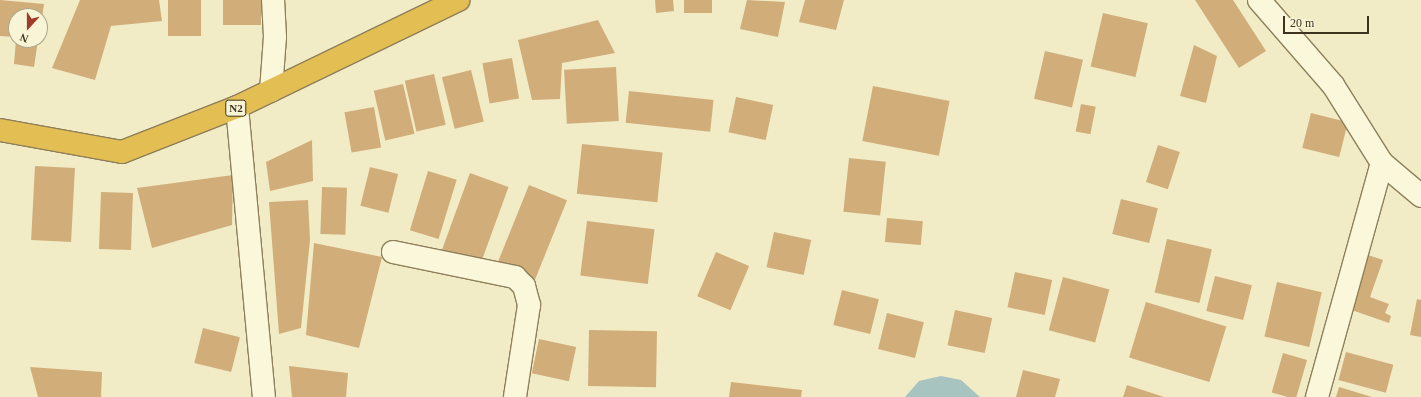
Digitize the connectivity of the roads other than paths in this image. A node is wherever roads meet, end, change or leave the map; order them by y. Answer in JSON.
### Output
{"nodes":[{"id":1,"x":273,"y":0,"type":"edge"},
{"id":2,"x":458,"y":0,"type":"edge"},
{"id":3,"x":1259,"y":0,"type":"edge"},
{"id":4,"x":271,"y":91,"type":"junction"},
{"id":5,"x":237,"y":107,"type":"junction"},
{"id":6,"x":0,"y":130,"type":"edge"},
{"id":7,"x":1382,"y":163,"type":"junction"},
{"id":8,"x":1421,"y":196,"type":"edge"},
{"id":9,"x":394,"y":252,"type":"dead end"},
{"id":10,"x":264,"y":397,"type":"edge"},
{"id":11,"x":515,"y":397,"type":"edge"},
{"id":12,"x":1316,"y":397,"type":"edge"}],
"edges":[{"from":1,"to":4,"type":"street"},
{"from":2,"to":4,"type":"highway","number":"N2"},
{"from":3,"to":7,"type":"street"},
{"from":4,"to":5,"type":"highway","number":"N2"},
{"from":5,"to":6,"type":"highway","number":"N2"},
{"from":5,"to":10,"type":"street"},
{"from":7,"to":8,"type":"street"},
{"from":7,"to":12,"type":"street"},
{"from":9,"to":11,"type":"street"}]}
